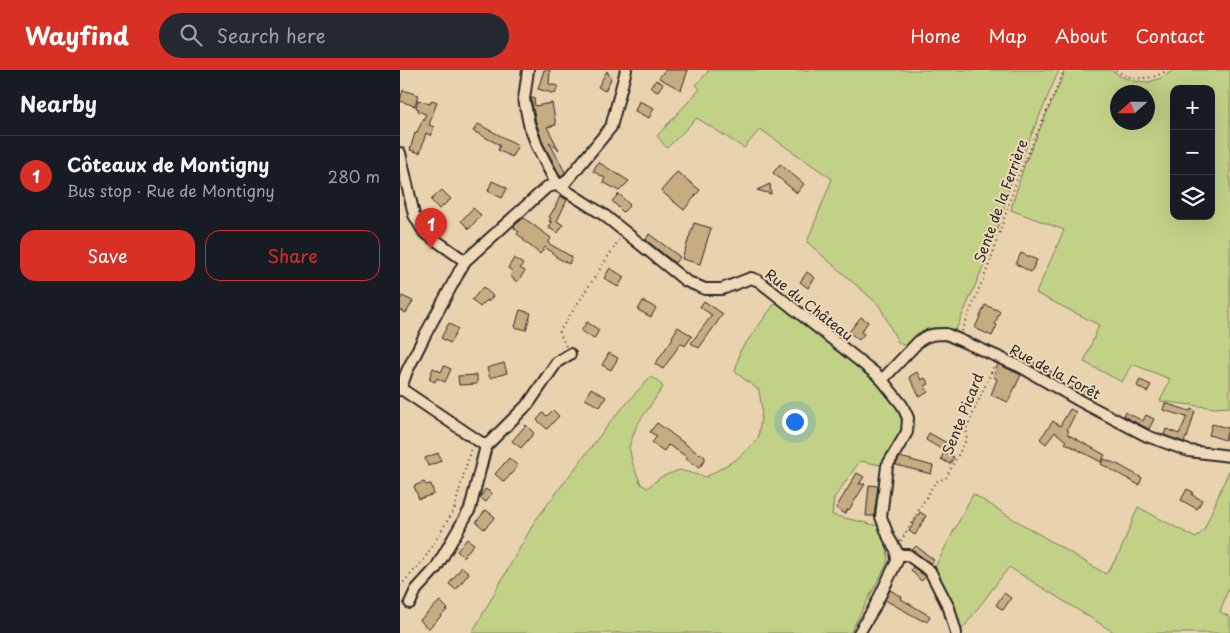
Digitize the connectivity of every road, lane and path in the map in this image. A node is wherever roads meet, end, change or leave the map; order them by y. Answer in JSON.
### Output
{"nodes":[{"id":1,"x":528,"y":70,"type":"edge"},
{"id":2,"x":626,"y":70,"type":"edge"},
{"id":3,"x":1064,"y":70,"type":"edge"},
{"id":4,"x":1116,"y":70,"type":"edge"},
{"id":5,"x":1168,"y":70,"type":"edge"},
{"id":6,"x":400,"y":153,"type":"edge"},
{"id":7,"x":557,"y":185,"type":"junction"},
{"id":8,"x":624,"y":232,"type":"junction"},
{"id":9,"x":465,"y":261,"type":"junction"},
{"id":10,"x":958,"y":339,"type":"junction"},
{"id":11,"x":570,"y":354,"type":"joint"},
{"id":12,"x":998,"y":357,"type":"junction"},
{"id":13,"x":882,"y":380,"type":"junction"},
{"id":14,"x":400,"y":388,"type":"edge"},
{"id":15,"x":474,"y":437,"type":"junction"},
{"id":16,"x":486,"y":446,"type":"junction"},
{"id":17,"x":1230,"y":456,"type":"edge"},
{"id":18,"x":896,"y":552,"type":"junction"},
{"id":19,"x":400,"y":586,"type":"edge"},
{"id":20,"x":410,"y":603,"type":"dead end"},
{"id":21,"x":859,"y":633,"type":"edge"},
{"id":22,"x":956,"y":633,"type":"edge"}],
"edges":[{"from":1,"to":7,"type":"street"},
{"from":2,"to":7,"type":"street"},
{"from":3,"to":10,"type":"path","name":"Sente de la Ferrière"},
{"from":4,"to":5,"type":"path"},
{"from":6,"to":9,"type":"street"},
{"from":7,"to":8,"type":"street","name":"Rue du Château"},
{"from":7,"to":9,"type":"street"},
{"from":8,"to":11,"type":"path"},
{"from":8,"to":13,"type":"street","name":"Rue du Château"},
{"from":9,"to":14,"type":"street"},
{"from":10,"to":12,"type":"street","name":"Rue de la Forêt"},
{"from":10,"to":13,"type":"street","name":"Rue de la Forêt"},
{"from":11,"to":16,"type":"street"},
{"from":12,"to":17,"type":"street","name":"Rue de la Forêt"},
{"from":12,"to":18,"type":"path","name":"Sente Picard"},
{"from":13,"to":18,"type":"street","name":"Rue du Château"},
{"from":14,"to":15,"type":"street"},
{"from":15,"to":16,"type":"street"},
{"from":15,"to":19,"type":"path"},
{"from":16,"to":20,"type":"street"},
{"from":18,"to":21,"type":"street"},
{"from":18,"to":22,"type":"street"}]}
